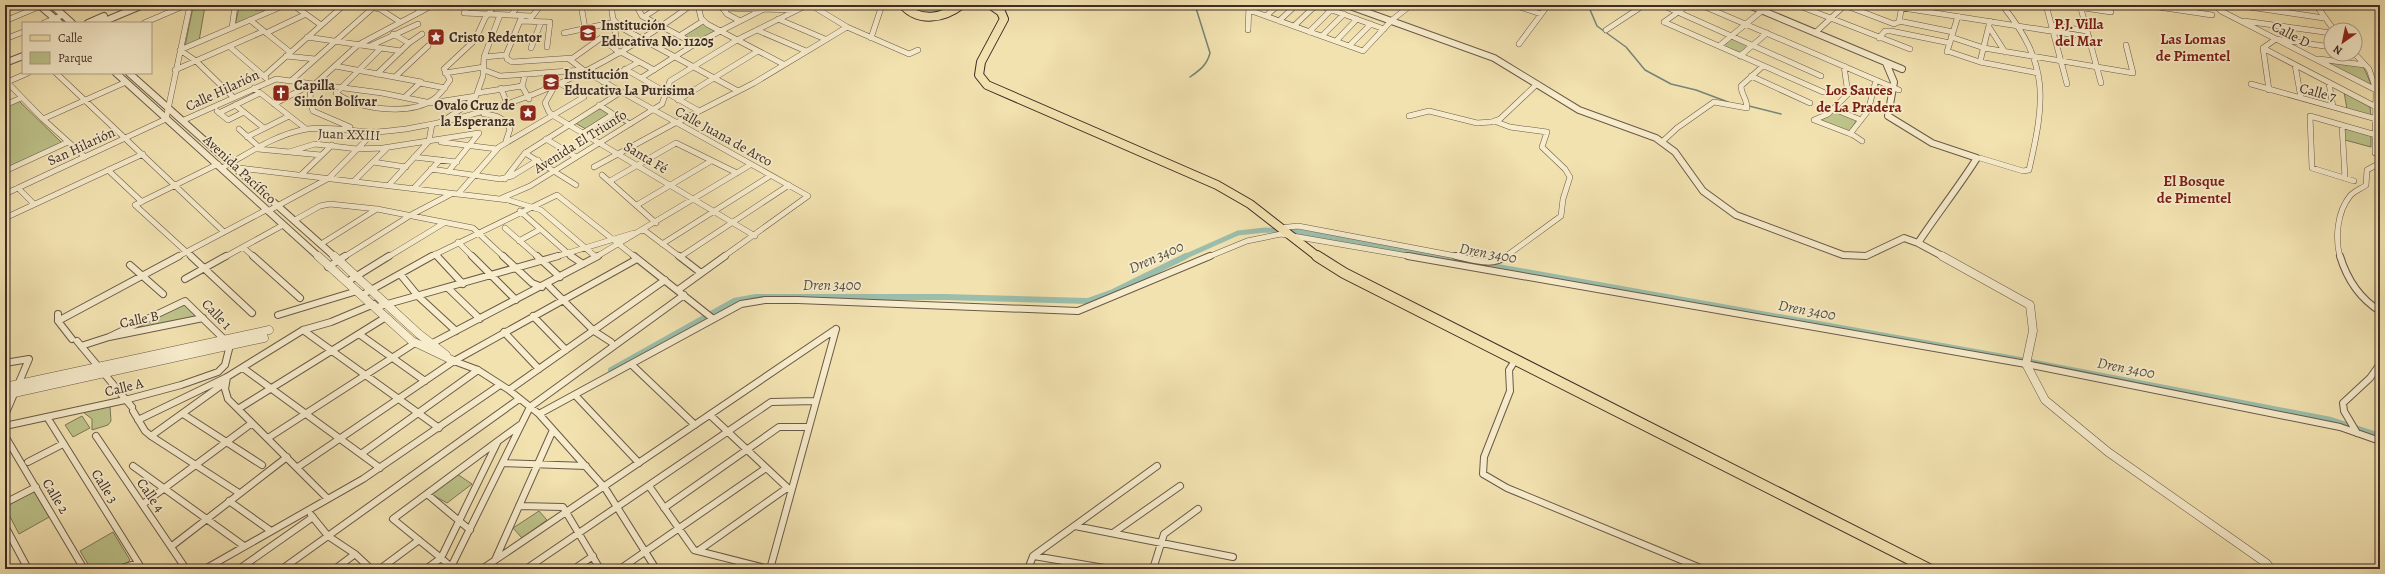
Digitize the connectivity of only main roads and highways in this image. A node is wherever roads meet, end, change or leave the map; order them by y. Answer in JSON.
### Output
{"nodes":[{"id":1,"x":903,"y":5,"type":"edge"},
{"id":2,"x":966,"y":5,"type":"edge"},
{"id":3,"x":991,"y":5,"type":"edge"},
{"id":4,"x":958,"y":7,"type":"edge"},
{"id":5,"x":1929,"y":569,"type":"edge"}],
"edges":[{"from":1,"to":4,"type":"main road"},
{"from":2,"to":4,"type":"main road"},
{"from":3,"to":5,"type":"main road"}]}
